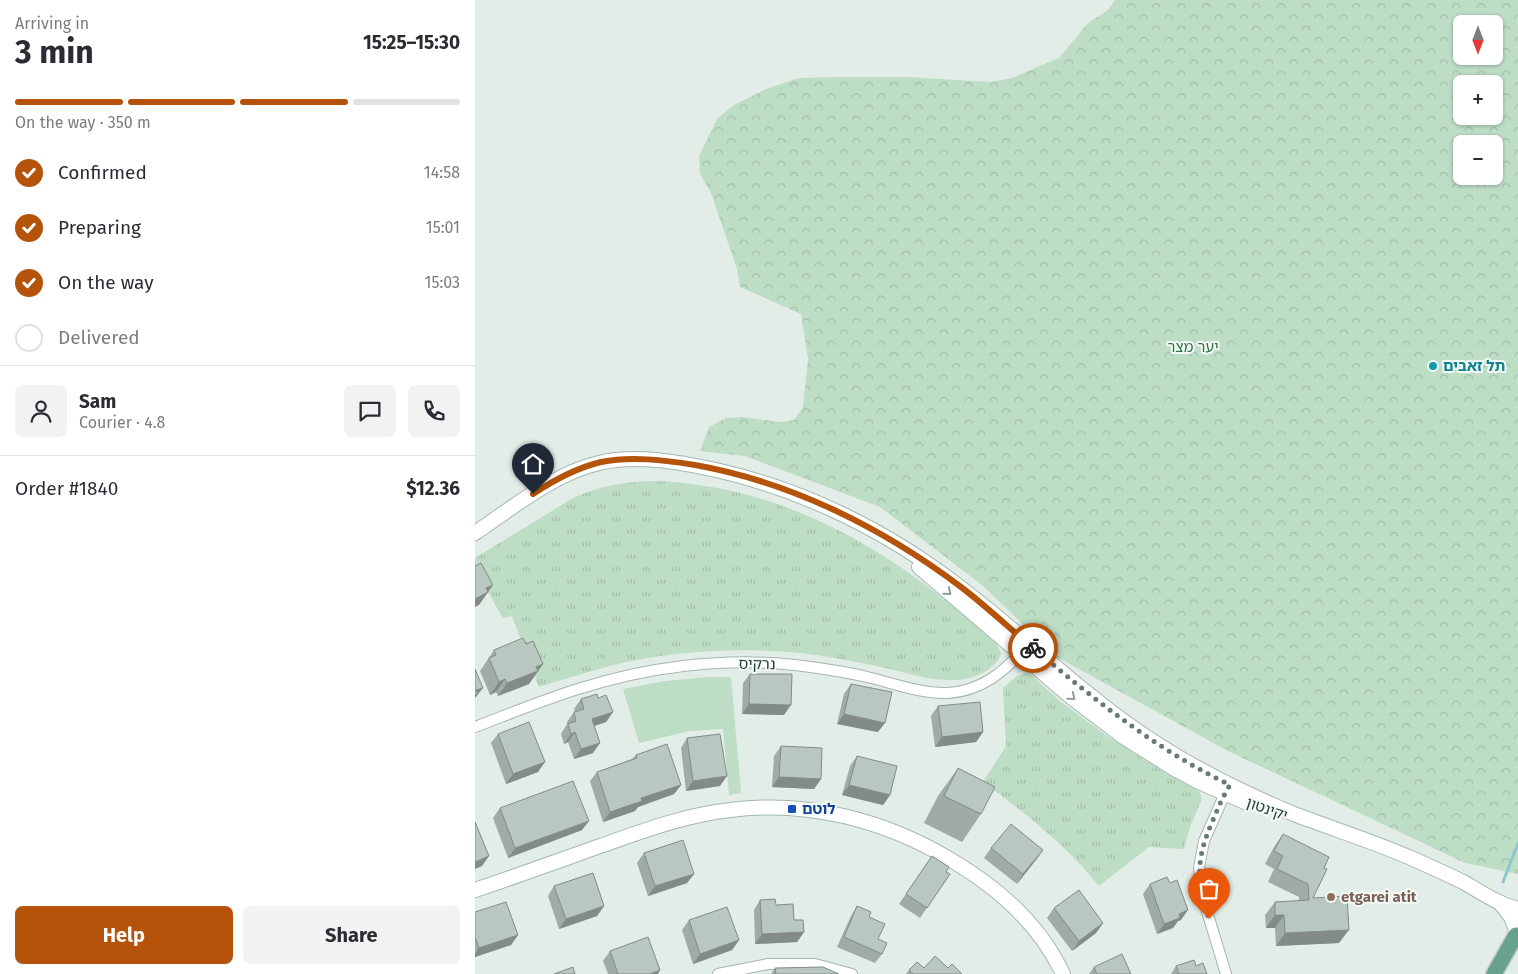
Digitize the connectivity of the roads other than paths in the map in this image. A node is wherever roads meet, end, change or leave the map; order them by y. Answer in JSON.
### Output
{"nodes":[{"id":1,"x":475,"y":533,"type":"edge"},
{"id":2,"x":1024,"y":649,"type":"junction"},
{"id":3,"x":475,"y":727,"type":"edge"},
{"id":4,"x":1227,"y":789,"type":"junction"},
{"id":5,"x":475,"y":890,"type":"edge"},
{"id":6,"x":1499,"y":903,"type":"junction"},
{"id":7,"x":1518,"y":909,"type":"edge"},
{"id":8,"x":1517,"y":934,"type":"edge"},
{"id":9,"x":718,"y":974,"type":"edge"},
{"id":10,"x":852,"y":974,"type":"edge"},
{"id":11,"x":1063,"y":974,"type":"edge"},
{"id":12,"x":1226,"y":974,"type":"edge"},
{"id":13,"x":1494,"y":974,"type":"edge"}],
"edges":[{"from":1,"to":2,"type":"street","name":"יקינטון"},
{"from":2,"to":3,"type":"street","name":"נרקיס"},
{"from":2,"to":4,"type":"street","name":"יקינטון"},
{"from":4,"to":6,"type":"street","name":"יקינטון"},
{"from":4,"to":12,"type":"street"},
{"from":5,"to":11,"type":"street"},
{"from":6,"to":7,"type":"street","name":"יקינטון"},
{"from":6,"to":8,"type":"street","name":"יקינטון"},
{"from":8,"to":13,"type":"main road"},
{"from":9,"to":10,"type":"street"}]}
